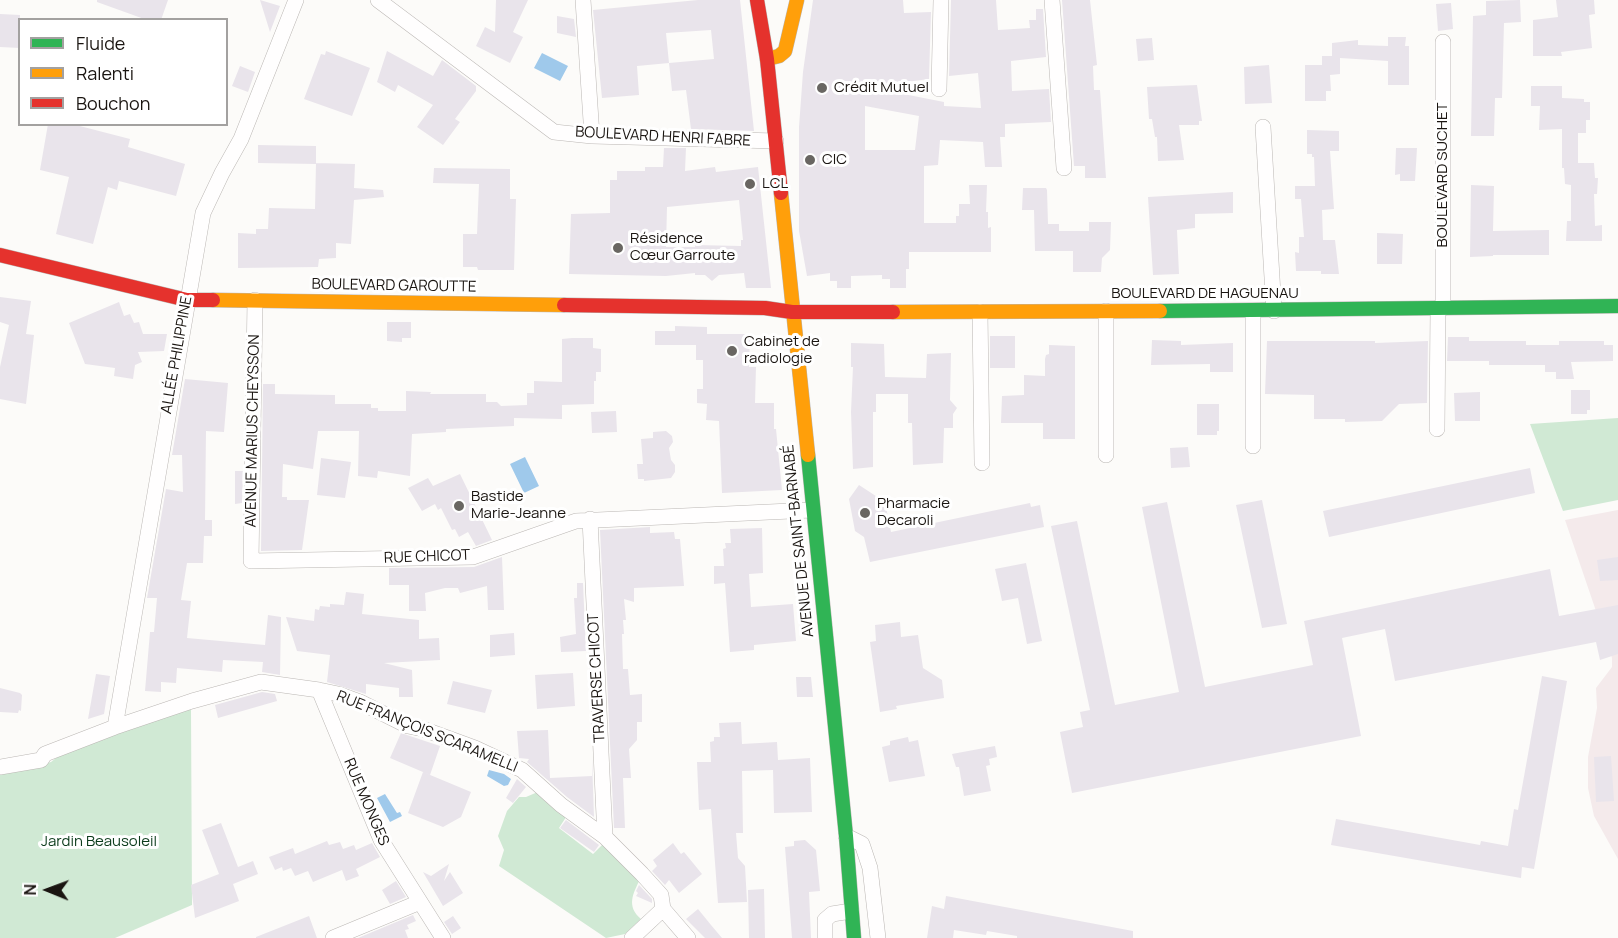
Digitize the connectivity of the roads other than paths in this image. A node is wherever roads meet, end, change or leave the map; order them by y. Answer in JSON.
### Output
{"nodes":[{"id":1,"x":296,"y":0,"type":"edge"},
{"id":2,"x":378,"y":0,"type":"edge"},
{"id":3,"x":583,"y":0,"type":"edge"},
{"id":4,"x":758,"y":0,"type":"edge"},
{"id":5,"x":797,"y":0,"type":"edge"},
{"id":6,"x":941,"y":0,"type":"edge"},
{"id":7,"x":1052,"y":0,"type":"edge"},
{"id":8,"x":1443,"y":42,"type":"dead end"},
{"id":9,"x":767,"y":59,"type":"junction"},
{"id":10,"x":939,"y":89,"type":"dead end"},
{"id":11,"x":1263,"y":127,"type":"dead end"},
{"id":12,"x":592,"y":136,"type":"junction"},
{"id":13,"x":776,"y":141,"type":"junction"},
{"id":14,"x":1064,"y":168,"type":"dead end"},
{"id":15,"x":0,"y":255,"type":"edge"},
{"id":16,"x":187,"y":300,"type":"junction"},
{"id":17,"x":255,"y":300,"type":"junction"},
{"id":18,"x":1618,"y":306,"type":"edge"},
{"id":19,"x":1441,"y":308,"type":"junction"},
{"id":20,"x":1106,"y":310,"type":"junction"},
{"id":21,"x":1253,"y":311,"type":"junction"},
{"id":22,"x":1274,"y":311,"type":"junction"},
{"id":23,"x":792,"y":312,"type":"junction"},
{"id":24,"x":980,"y":312,"type":"junction"},
{"id":25,"x":1437,"y":429,"type":"dead end"},
{"id":26,"x":1253,"y":446,"type":"dead end"},
{"id":27,"x":1106,"y":455,"type":"dead end"},
{"id":28,"x":982,"y":463,"type":"dead end"},
{"id":29,"x":813,"y":510,"type":"junction"},
{"id":30,"x":590,"y":519,"type":"junction"},
{"id":31,"x":251,"y":561,"type":"joint"},
{"id":32,"x":319,"y":690,"type":"junction"},
{"id":33,"x":115,"y":727,"type":"junction"},
{"id":34,"x":0,"y":767,"type":"edge"},
{"id":35,"x":846,"y":836,"type":"junction"},
{"id":36,"x":604,"y":837,"type":"junction"},
{"id":37,"x":420,"y":902,"type":"junction"},
{"id":38,"x":663,"y":909,"type":"junction"},
{"id":39,"x":851,"y":911,"type":"junction"},
{"id":40,"x":333,"y":938,"type":"edge"},
{"id":41,"x":443,"y":938,"type":"edge"},
{"id":42,"x":632,"y":938,"type":"edge"},
{"id":43,"x":688,"y":938,"type":"edge"},
{"id":44,"x":825,"y":938,"type":"edge"},
{"id":45,"x":854,"y":938,"type":"edge"},
{"id":46,"x":879,"y":938,"type":"edge"}],
"edges":[{"from":1,"to":16,"type":"street","name":"ALLÉE PHILIPPINE"},
{"from":2,"to":12,"type":"street","name":"BOULEVARD HENRI FABRE"},
{"from":3,"to":12,"type":"street"},
{"from":4,"to":9,"type":"street","name":"AVENUE DE SAINT-BARNABÉ"},
{"from":5,"to":9,"type":"street"},
{"from":6,"to":10,"type":"street"},
{"from":7,"to":14,"type":"street"},
{"from":8,"to":19,"type":"street","name":"BOULEVARD SUCHET"},
{"from":9,"to":13,"type":"street","name":"AVENUE DE SAINT-BARNABÉ"},
{"from":11,"to":22,"type":"street"},
{"from":12,"to":13,"type":"street","name":"BOULEVARD HENRI FABRE"},
{"from":13,"to":23,"type":"street","name":"AVENUE DE SAINT-BARNABÉ"},
{"from":15,"to":16,"type":"street","name":"BOULEVARD GAROUTTE"},
{"from":16,"to":17,"type":"street","name":"BOULEVARD GAROUTTE"},
{"from":16,"to":33,"type":"street","name":"ALLÉE PHILIPPINE"},
{"from":17,"to":23,"type":"street","name":"BOULEVARD GAROUTTE"},
{"from":17,"to":31,"type":"street","name":"AVENUE MARIUS CHEYSSON"},
{"from":18,"to":19,"type":"street","name":"BOULEVARD DE HAGUENAU"},
{"from":19,"to":22,"type":"street","name":"BOULEVARD DE HAGUENAU"},
{"from":19,"to":25,"type":"street","name":"BOULEVARD SUCHET"},
{"from":20,"to":21,"type":"street","name":"BOULEVARD DE HAGUENAU"},
{"from":20,"to":24,"type":"street","name":"BOULEVARD DE HAGUENAU"},
{"from":20,"to":27,"type":"street"},
{"from":21,"to":22,"type":"street","name":"BOULEVARD DE HAGUENAU"},
{"from":21,"to":26,"type":"street"},
{"from":23,"to":24,"type":"street","name":"BOULEVARD DE HAGUENAU"},
{"from":23,"to":29,"type":"street","name":"AVENUE DE SAINT-BARNABÉ"},
{"from":24,"to":28,"type":"street"},
{"from":29,"to":30,"type":"street","name":"RUE CHICOT"},
{"from":29,"to":35,"type":"street","name":"AVENUE DE SAINT-BARNABÉ"},
{"from":30,"to":31,"type":"street","name":"RUE CHICOT"},
{"from":30,"to":36,"type":"street","name":"TRAVERSE CHICOT"},
{"from":32,"to":33,"type":"street","name":"RUE FRANÇOIS SCARAMELLI"},
{"from":32,"to":36,"type":"street","name":"RUE FRANÇOIS SCARAMELLI"},
{"from":32,"to":37,"type":"street","name":"RUE MONGES"},
{"from":33,"to":34,"type":"street","name":"RUE FRANÇOIS SCARAMELLI"},
{"from":35,"to":39,"type":"street","name":"AVENUE DE SAINT-BARNABÉ"},
{"from":35,"to":46,"type":"street"},
{"from":36,"to":38,"type":"street","name":"RUE FRANÇOIS SCARAMELLI"},
{"from":37,"to":40,"type":"street"},
{"from":37,"to":41,"type":"street","name":"RUE MONGES"},
{"from":38,"to":42,"type":"street"},
{"from":38,"to":43,"type":"street","name":"RUE FRANÇOIS SCARAMELLI"},
{"from":39,"to":44,"type":"street"},
{"from":39,"to":45,"type":"street","name":"AVENUE DE SAINT-BARNABÉ"}]}
